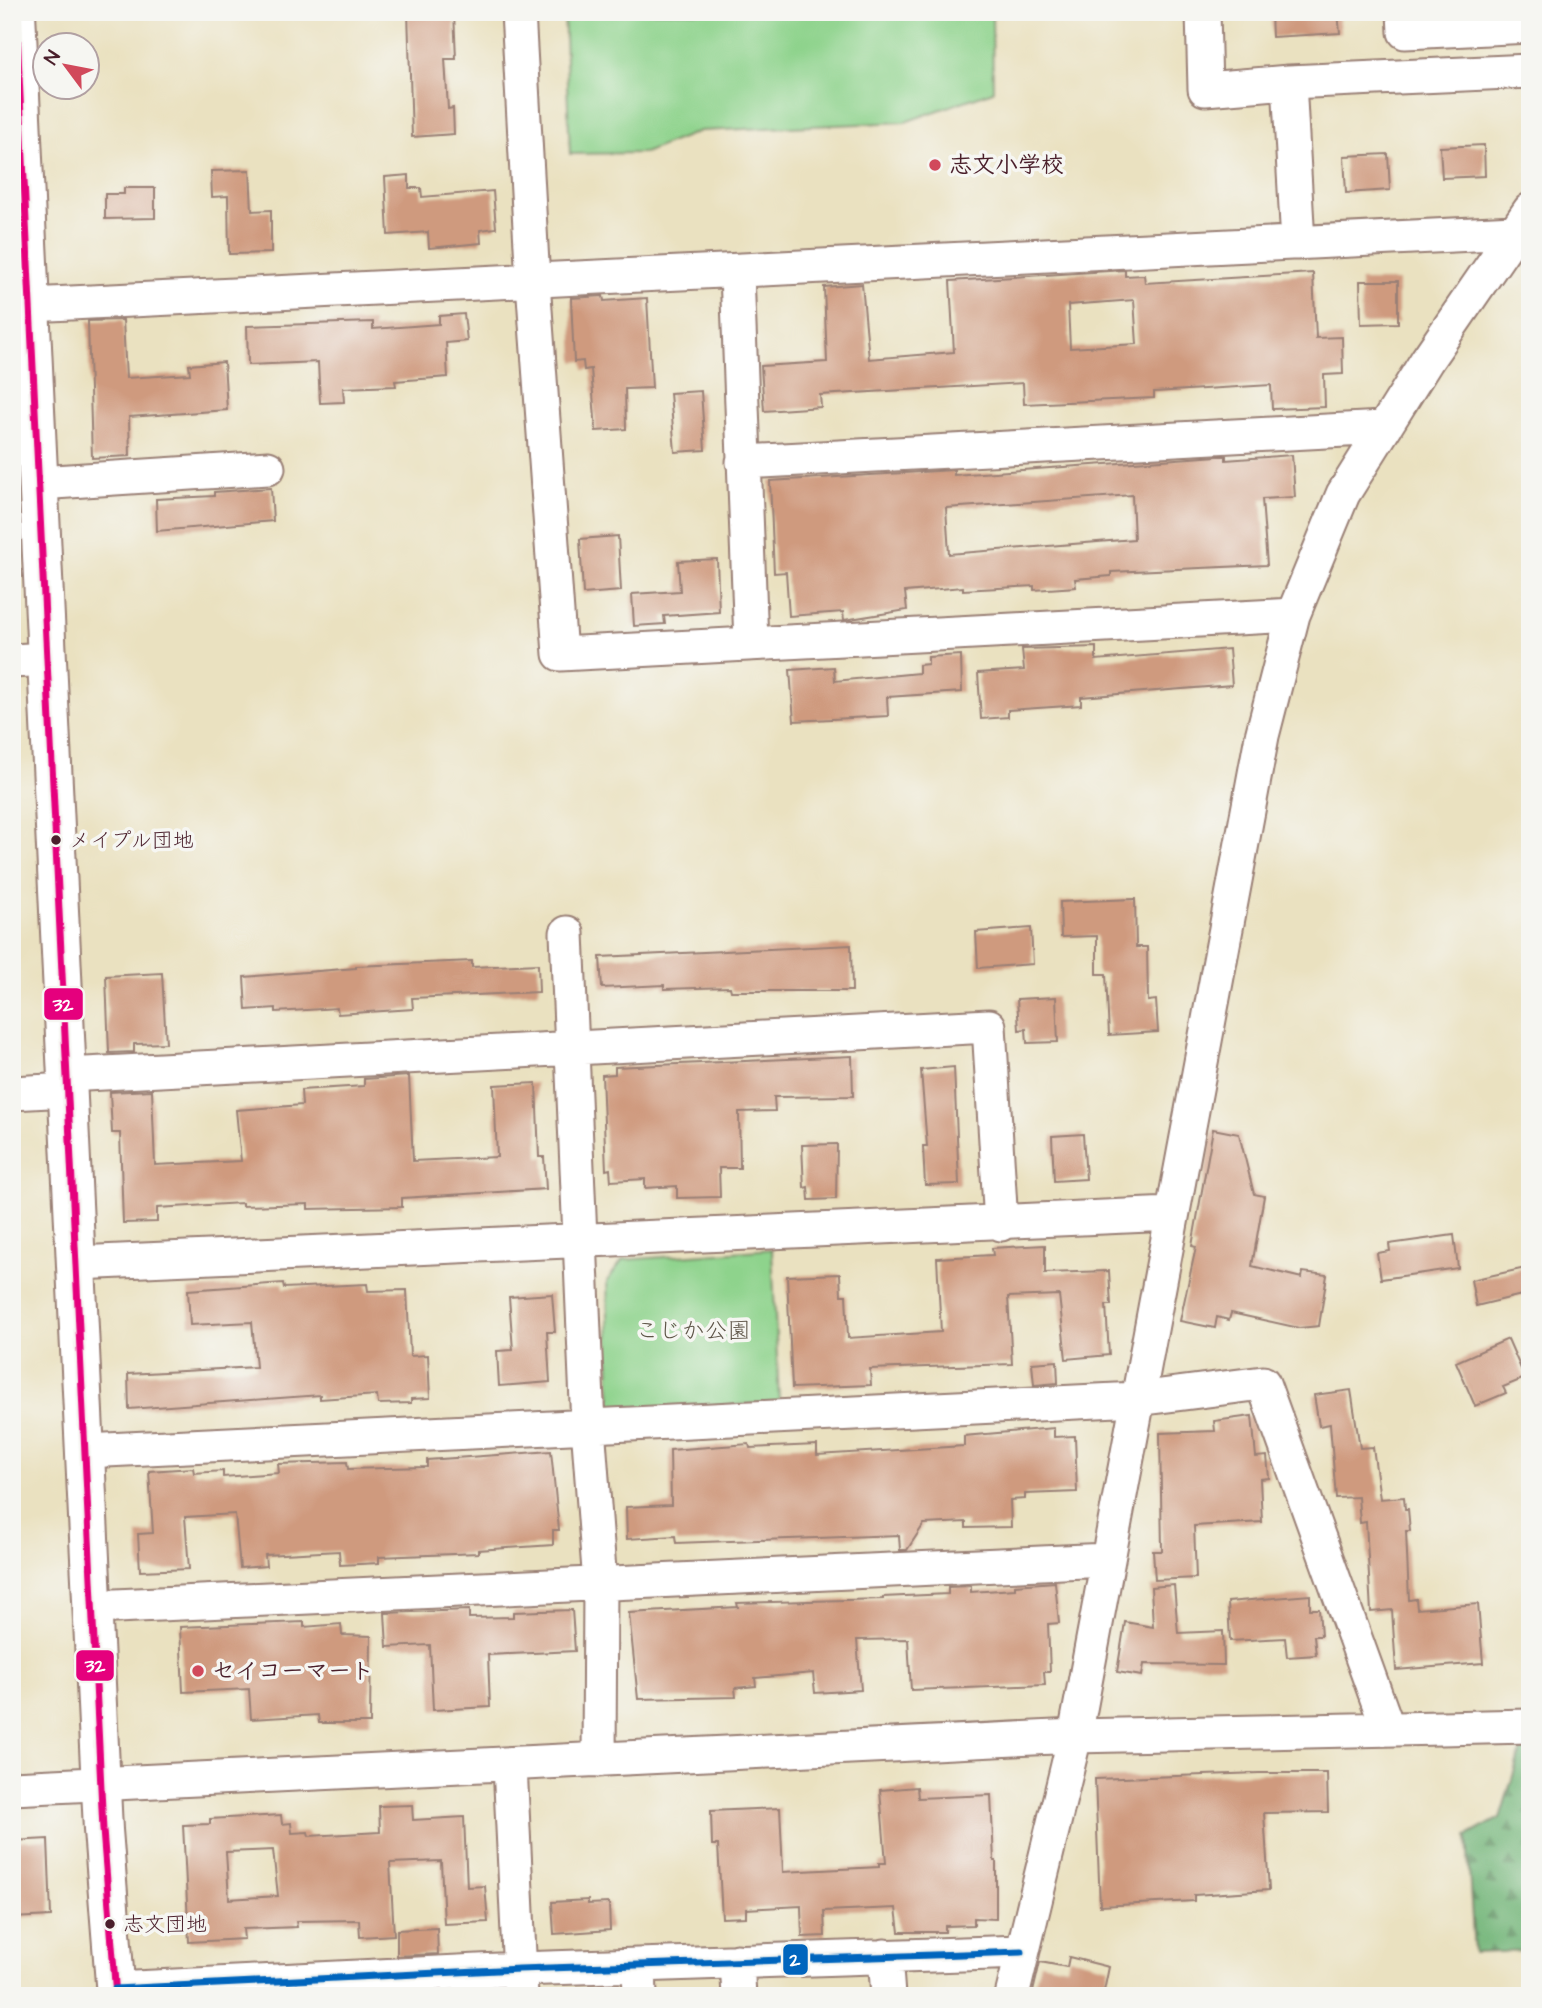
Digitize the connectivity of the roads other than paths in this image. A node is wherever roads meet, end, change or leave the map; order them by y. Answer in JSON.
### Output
{"nodes":[{"id":1,"x":16,"y":12,"type":"edge"},
{"id":2,"x":518,"y":12,"type":"edge"},
{"id":3,"x":1203,"y":12,"type":"edge"},
{"id":4,"x":1404,"y":22,"type":"edge"},
{"id":5,"x":1530,"y":26,"type":"edge"},
{"id":6,"x":1530,"y":71,"type":"edge"},
{"id":7,"x":1405,"y":77,"type":"junction"},
{"id":8,"x":1289,"y":82,"type":"junction"},
{"id":9,"x":19,"y":219,"type":"edge"},
{"id":10,"x":1522,"y":221,"type":"edge"},
{"id":11,"x":1298,"y":243,"type":"junction"},
{"id":12,"x":737,"y":273,"type":"junction"},
{"id":13,"x":533,"y":282,"type":"junction"},
{"id":14,"x":30,"y":305,"type":"junction"},
{"id":15,"x":1383,"y":428,"type":"junction"},
{"id":16,"x":743,"y":462,"type":"junction"},
{"id":17,"x":268,"y":468,"type":"dead end"},
{"id":18,"x":39,"y":482,"type":"junction"},
{"id":19,"x":1293,"y":615,"type":"junction"},
{"id":20,"x":751,"y":643,"type":"junction"},
{"id":21,"x":30,"y":660,"type":"edge"},
{"id":22,"x":568,"y":933,"type":"dead end"},
{"id":23,"x":573,"y":1050,"type":"junction"},
{"id":24,"x":68,"y":1083,"type":"junction"},
{"id":25,"x":12,"y":1093,"type":"edge"},
{"id":26,"x":1172,"y":1214,"type":"junction"},
{"id":27,"x":1001,"y":1224,"type":"junction"},
{"id":28,"x":582,"y":1241,"type":"junction"},
{"id":29,"x":77,"y":1264,"type":"junction"},
{"id":30,"x":1136,"y":1399,"type":"junction"},
{"id":31,"x":588,"y":1426,"type":"junction"},
{"id":32,"x":86,"y":1451,"type":"junction"},
{"id":33,"x":1107,"y":1560,"type":"junction"},
{"id":34,"x":600,"y":1584,"type":"junction"},
{"id":35,"x":94,"y":1607,"type":"junction"},
{"id":36,"x":1530,"y":1726,"type":"edge"},
{"id":37,"x":1388,"y":1729,"type":"junction"},
{"id":38,"x":1075,"y":1736,"type":"junction"},
{"id":39,"x":599,"y":1760,"type":"junction"},
{"id":40,"x":510,"y":1765,"type":"junction"},
{"id":41,"x":101,"y":1782,"type":"junction"},
{"id":42,"x":12,"y":1788,"type":"edge"},
{"id":43,"x":1022,"y":1952,"type":"junction"},
{"id":44,"x":885,"y":1956,"type":"junction"},
{"id":45,"x":737,"y":1961,"type":"junction"},
{"id":46,"x":639,"y":1980,"type":"edge"},
{"id":47,"x":520,"y":1982,"type":"edge"},
{"id":48,"x":116,"y":1992,"type":"edge"},
{"id":49,"x":739,"y":1996,"type":"edge"},
{"id":50,"x":888,"y":1996,"type":"edge"},
{"id":51,"x":1012,"y":1996,"type":"edge"}],
"edges":[{"from":1,"to":9,"type":"main road"},
{"from":2,"to":13,"type":"street"},
{"from":3,"to":8,"type":"street"},
{"from":4,"to":5,"type":"street"},
{"from":4,"to":7,"type":"street"},
{"from":6,"to":7,"type":"street"},
{"from":7,"to":8,"type":"street"},
{"from":8,"to":11,"type":"street"},
{"from":9,"to":14,"type":"main road"},
{"from":10,"to":11,"type":"street"},
{"from":10,"to":15,"type":"street"},
{"from":11,"to":12,"type":"street"},
{"from":12,"to":13,"type":"street"},
{"from":12,"to":16,"type":"street"},
{"from":13,"to":14,"type":"street"},
{"from":13,"to":20,"type":"street"},
{"from":14,"to":18,"type":"main road"},
{"from":15,"to":16,"type":"street"},
{"from":15,"to":19,"type":"street"},
{"from":16,"to":20,"type":"street"},
{"from":17,"to":18,"type":"street"},
{"from":18,"to":21,"type":"main road"},
{"from":19,"to":20,"type":"street"},
{"from":19,"to":26,"type":"street"},
{"from":21,"to":24,"type":"main road"},
{"from":22,"to":23,"type":"street"},
{"from":23,"to":24,"type":"street"},
{"from":23,"to":27,"type":"street"},
{"from":23,"to":28,"type":"street"},
{"from":24,"to":25,"type":"street"},
{"from":24,"to":29,"type":"main road"},
{"from":26,"to":27,"type":"street"},
{"from":26,"to":30,"type":"street"},
{"from":27,"to":28,"type":"street"},
{"from":28,"to":29,"type":"street"},
{"from":28,"to":31,"type":"street"},
{"from":29,"to":32,"type":"main road"},
{"from":30,"to":31,"type":"street"},
{"from":30,"to":33,"type":"street"},
{"from":30,"to":37,"type":"street"},
{"from":31,"to":32,"type":"street"},
{"from":31,"to":34,"type":"street"},
{"from":32,"to":35,"type":"main road"},
{"from":33,"to":34,"type":"street"},
{"from":33,"to":38,"type":"street"},
{"from":34,"to":35,"type":"street"},
{"from":34,"to":39,"type":"street"},
{"from":35,"to":41,"type":"main road"},
{"from":36,"to":37,"type":"street"},
{"from":37,"to":38,"type":"street"},
{"from":38,"to":39,"type":"street"},
{"from":38,"to":43,"type":"street"},
{"from":39,"to":40,"type":"street"},
{"from":40,"to":41,"type":"street"},
{"from":40,"to":47,"type":"street"},
{"from":41,"to":42,"type":"street"},
{"from":41,"to":48,"type":"main road"},
{"from":43,"to":44,"type":"street"},
{"from":43,"to":51,"type":"street"},
{"from":44,"to":45,"type":"street"},
{"from":44,"to":50,"type":"street"},
{"from":45,"to":46,"type":"street"},
{"from":45,"to":49,"type":"street"},
{"from":46,"to":47,"type":"street"},
{"from":47,"to":48,"type":"street"}]}
